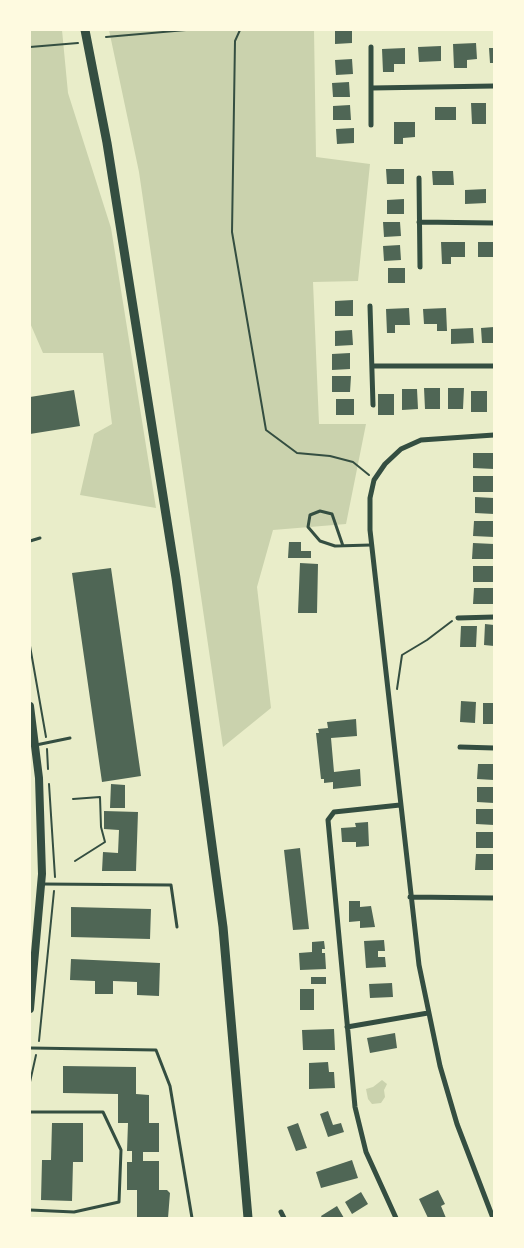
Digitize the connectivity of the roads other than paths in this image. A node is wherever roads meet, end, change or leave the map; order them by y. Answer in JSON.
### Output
{"nodes":[{"id":1,"x":84,"y":30,"type":"edge"},
{"id":2,"x":371,"y":47,"type":"dead end"},
{"id":3,"x":494,"y":86,"type":"edge"},
{"id":4,"x":372,"y":88,"type":"junction"},
{"id":5,"x":371,"y":125,"type":"dead end"},
{"id":6,"x":419,"y":178,"type":"dead end"},
{"id":7,"x":419,"y":222,"type":"junction"},
{"id":8,"x":494,"y":223,"type":"edge"},
{"id":9,"x":420,"y":266,"type":"dead end"},
{"id":10,"x":370,"y":306,"type":"dead end"},
{"id":11,"x":372,"y":366,"type":"junction"},
{"id":12,"x":494,"y":366,"type":"edge"},
{"id":13,"x":373,"y":405,"type":"dead end"},
{"id":14,"x":494,"y":435,"type":"edge"},
{"id":15,"x":40,"y":538,"type":"dead end"},
{"id":16,"x":30,"y":541,"type":"edge"},
{"id":17,"x":372,"y":545,"type":"junction"},
{"id":18,"x":343,"y":546,"type":"junction"},
{"id":19,"x":494,"y":617,"type":"edge"},
{"id":20,"x":458,"y":618,"type":"road end"},
{"id":21,"x":30,"y":710,"type":"edge"},
{"id":22,"x":70,"y":738,"type":"dead end"},
{"id":23,"x":35,"y":745,"type":"junction"},
{"id":24,"x":460,"y":747,"type":"dead end"},
{"id":25,"x":494,"y":748,"type":"edge"},
{"id":26,"x":400,"y":805,"type":"junction"},
{"id":27,"x":42,"y":884,"type":"junction"},
{"id":28,"x":410,"y":897,"type":"junction"},
{"id":29,"x":494,"y":898,"type":"edge"},
{"id":30,"x":177,"y":927,"type":"dead end"},
{"id":31,"x":30,"y":1009,"type":"edge"},
{"id":32,"x":428,"y":1013,"type":"junction"},
{"id":33,"x":347,"y":1027,"type":"junction"},
{"id":34,"x":30,"y":1048,"type":"edge"},
{"id":35,"x":30,"y":1112,"type":"edge"},
{"id":36,"x":30,"y":1210,"type":"edge"},
{"id":37,"x":282,"y":1212,"type":"dead end"},
{"id":38,"x":192,"y":1218,"type":"edge"},
{"id":39,"x":248,"y":1218,"type":"edge"},
{"id":40,"x":284,"y":1218,"type":"edge"},
{"id":41,"x":396,"y":1218,"type":"edge"},
{"id":42,"x":493,"y":1218,"type":"edge"}],
"edges":[{"from":1,"to":39,"type":"main road"},
{"from":2,"to":4,"type":"street"},
{"from":3,"to":4,"type":"street"},
{"from":4,"to":5,"type":"street"},
{"from":6,"to":7,"type":"street"},
{"from":7,"to":8,"type":"street"},
{"from":7,"to":9,"type":"street"},
{"from":10,"to":11,"type":"street"},
{"from":11,"to":12,"type":"street"},
{"from":11,"to":13,"type":"street"},
{"from":14,"to":17,"type":"street"},
{"from":15,"to":16,"type":"lane"},
{"from":17,"to":18,"type":"lane"},
{"from":17,"to":26,"type":"street"},
{"from":18,"to":18,"type":"lane"},
{"from":19,"to":20,"type":"street"},
{"from":21,"to":23,"type":"street"},
{"from":22,"to":23,"type":"lane"},
{"from":23,"to":27,"type":"street"},
{"from":24,"to":25,"type":"street"},
{"from":26,"to":28,"type":"street"},
{"from":26,"to":33,"type":"street"},
{"from":27,"to":30,"type":"lane"},
{"from":27,"to":31,"type":"street"},
{"from":28,"to":29,"type":"street"},
{"from":28,"to":32,"type":"street"},
{"from":32,"to":33,"type":"street"},
{"from":32,"to":42,"type":"street"},
{"from":33,"to":41,"type":"street"},
{"from":34,"to":38,"type":"lane"},
{"from":35,"to":36,"type":"lane"},
{"from":37,"to":40,"type":"street"}]}
